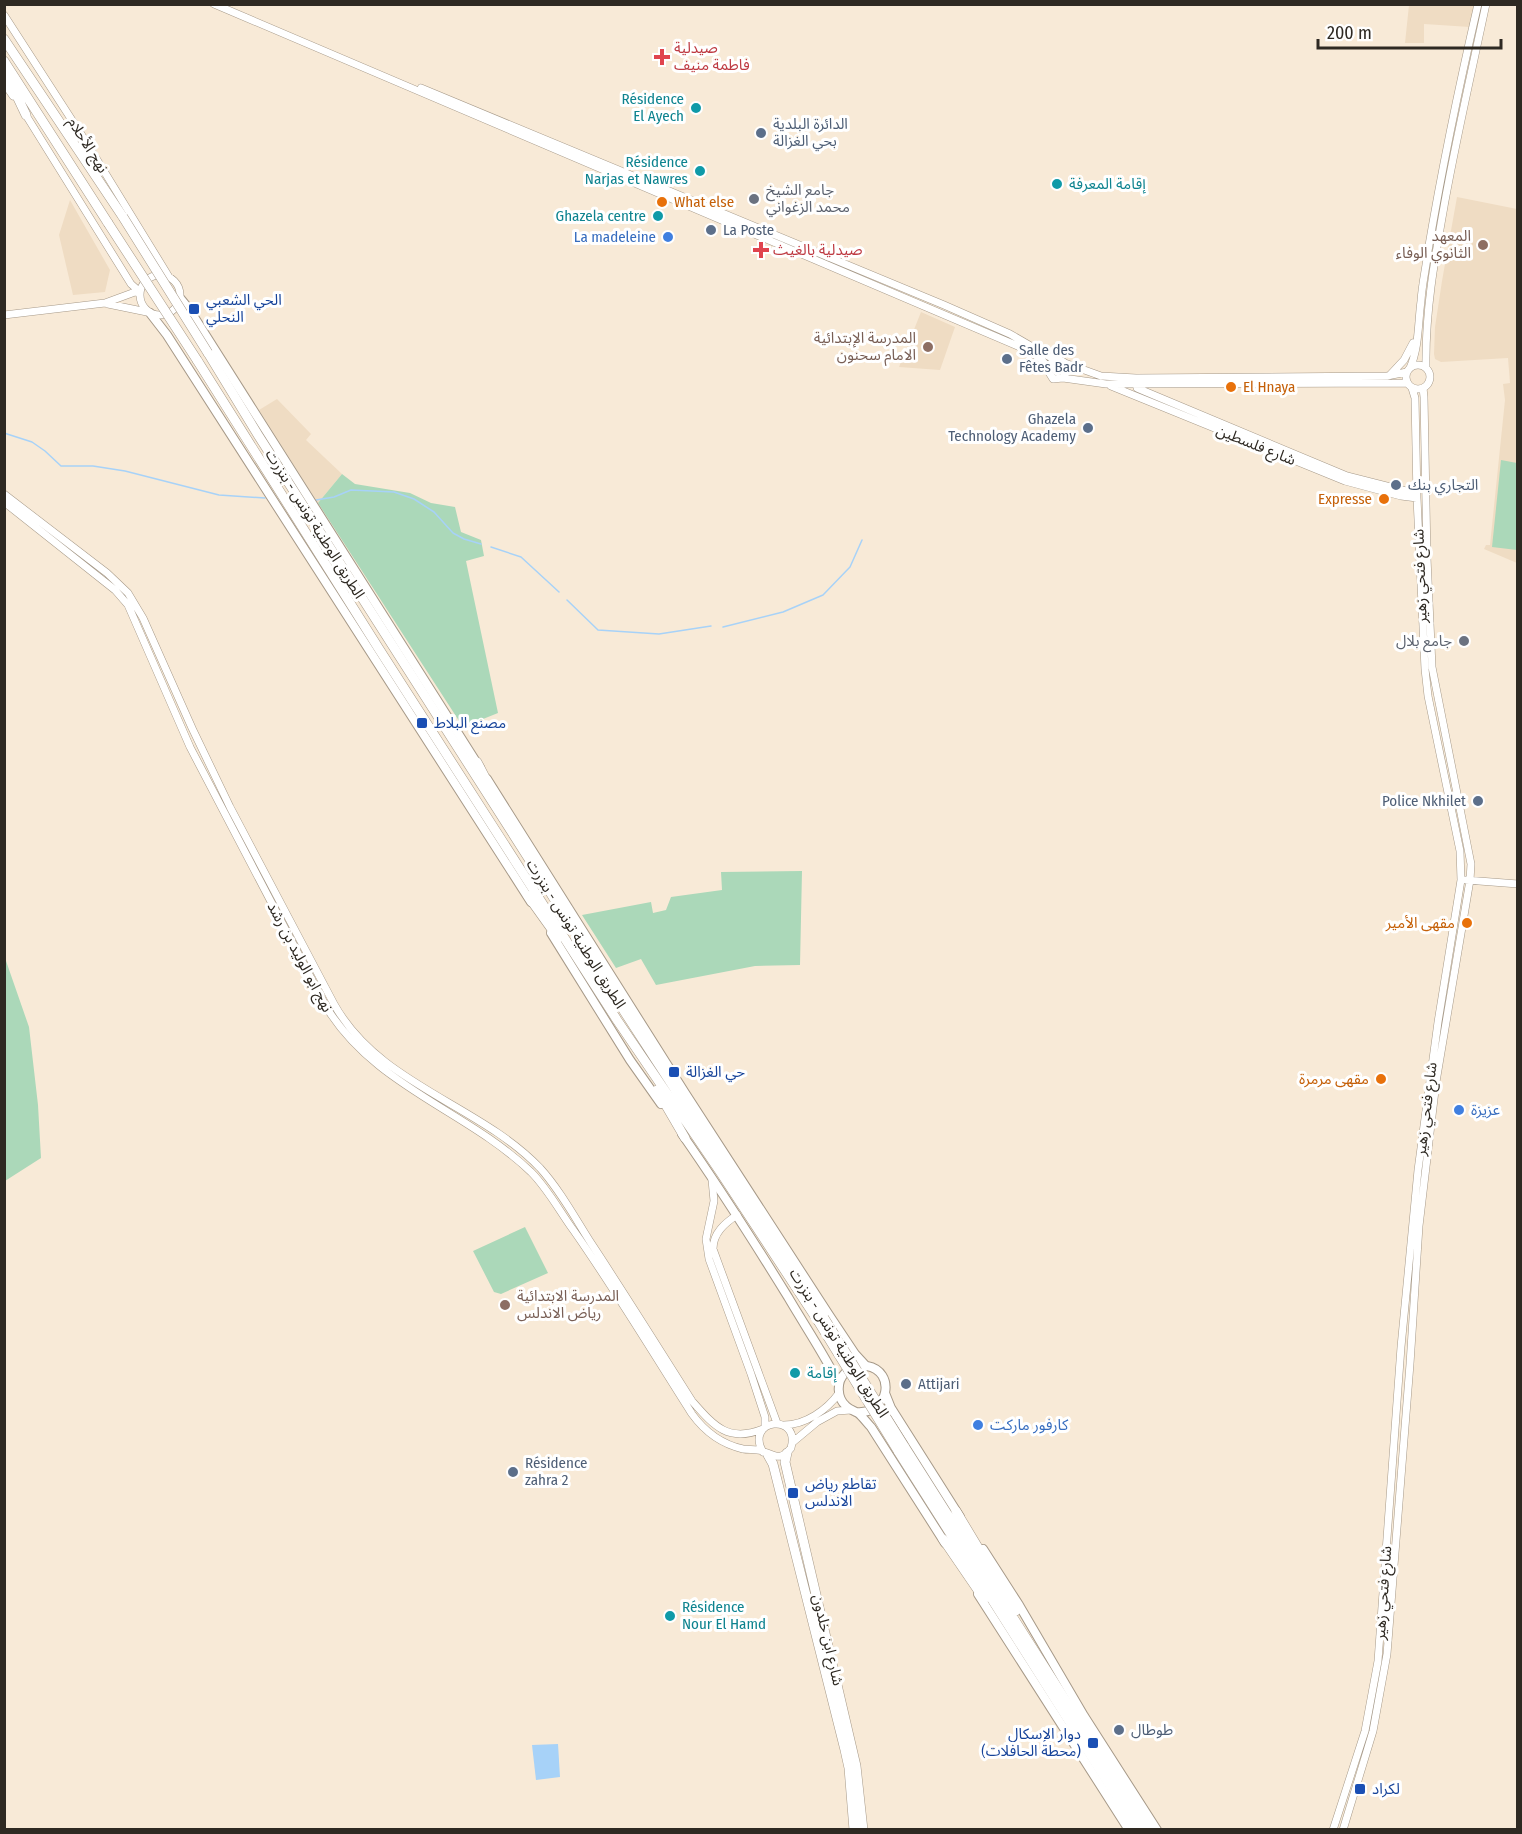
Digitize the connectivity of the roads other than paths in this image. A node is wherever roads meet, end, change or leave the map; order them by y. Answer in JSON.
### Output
{"nodes":[{"id":1,"x":214,"y":4,"type":"edge"},
{"id":2,"x":1478,"y":4,"type":"edge"},
{"id":3,"x":1486,"y":4,"type":"edge"},
{"id":4,"x":227,"y":6,"type":"edge"},
{"id":5,"x":4,"y":15,"type":"edge"},
{"id":6,"x":4,"y":39,"type":"edge"},
{"id":7,"x":4,"y":61,"type":"edge"},
{"id":8,"x":4,"y":70,"type":"edge"},
{"id":9,"x":4,"y":83,"type":"edge"},
{"id":10,"x":26,"y":115,"type":"junction"},
{"id":11,"x":169,"y":277,"type":"junction"},
{"id":12,"x":140,"y":293,"type":"junction"},
{"id":13,"x":180,"y":298,"type":"junction"},
{"id":14,"x":105,"y":303,"type":"junction"},
{"id":15,"x":149,"y":312,"type":"junction"},
{"id":16,"x":4,"y":315,"type":"edge"},
{"id":17,"x":1418,"y":329,"type":"junction"},
{"id":18,"x":1055,"y":360,"type":"junction"},
{"id":19,"x":1065,"y":363,"type":"junction"},
{"id":20,"x":1048,"y":367,"type":"junction"},
{"id":21,"x":1426,"y":368,"type":"junction"},
{"id":22,"x":1408,"y":370,"type":"junction"},
{"id":23,"x":1390,"y":375,"type":"junction"},
{"id":24,"x":1063,"y":378,"type":"junction"},
{"id":25,"x":1136,"y":381,"type":"junction"},
{"id":26,"x":1106,"y":384,"type":"junction"},
{"id":27,"x":1410,"y":386,"type":"junction"},
{"id":28,"x":1423,"y":388,"type":"junction"},
{"id":29,"x":4,"y":494,"type":"edge"},
{"id":30,"x":1413,"y":495,"type":"junction"},
{"id":31,"x":4,"y":502,"type":"edge"},
{"id":32,"x":477,"y":762,"type":"junction"},
{"id":33,"x":1461,"y":879,"type":"junction"},
{"id":34,"x":1470,"y":880,"type":"junction"},
{"id":35,"x":545,"y":884,"type":"junction"},
{"id":36,"x":1518,"y":884,"type":"edge"},
{"id":37,"x":528,"y":896,"type":"junction"},
{"id":38,"x":575,"y":933,"type":"junction"},
{"id":39,"x":619,"y":1023,"type":"junction"},
{"id":40,"x":669,"y":1067,"type":"junction"},
{"id":41,"x":685,"y":1138,"type":"junction"},
{"id":42,"x":711,"y":1177,"type":"junction"},
{"id":43,"x":736,"y":1215,"type":"junction"},
{"id":44,"x":821,"y":1319,"type":"junction"},
{"id":45,"x":866,"y":1366,"type":"junction"},
{"id":46,"x":839,"y":1389,"type":"junction"},
{"id":47,"x":885,"y":1394,"type":"junction"},
{"id":48,"x":854,"y":1411,"type":"junction"},
{"id":49,"x":781,"y":1424,"type":"junction"},
{"id":50,"x":764,"y":1428,"type":"junction"},
{"id":51,"x":793,"y":1442,"type":"junction"},
{"id":52,"x":901,"y":1448,"type":"junction"},
{"id":53,"x":765,"y":1453,"type":"junction"},
{"id":54,"x":787,"y":1453,"type":"junction"},
{"id":55,"x":956,"y":1511,"type":"junction"},
{"id":56,"x":943,"y":1539,"type":"junction"},
{"id":57,"x":1051,"y":1677,"type":"junction"},
{"id":58,"x":1062,"y":1710,"type":"junction"},
{"id":59,"x":854,"y":1830,"type":"edge"},
{"id":60,"x":863,"y":1830,"type":"edge"},
{"id":61,"x":1129,"y":1830,"type":"edge"},
{"id":62,"x":1138,"y":1830,"type":"edge"},
{"id":63,"x":1148,"y":1830,"type":"edge"},
{"id":64,"x":1156,"y":1830,"type":"edge"},
{"id":65,"x":1333,"y":1830,"type":"edge"},
{"id":66,"x":1343,"y":1830,"type":"edge"}],
"edges":[{"from":1,"to":20,"type":"street"},
{"from":2,"to":17,"type":"street"},
{"from":3,"to":21,"type":"street"},
{"from":4,"to":18,"type":"street"},
{"from":5,"to":11,"type":"street","name":"نهج الأحلام"},
{"from":6,"to":35,"type":"highway","name":"الطريق الوطنية تونس - بنزرت","bridge":true},
{"from":7,"to":39,"type":"highway","name":"الطريق الوطنية تونس - بنزرت","bridge":true},
{"from":8,"to":10,"type":"highway"},
{"from":9,"to":10,"type":"street"},
{"from":10,"to":12,"type":"street"},
{"from":11,"to":12,"type":"street"},
{"from":11,"to":13,"type":"street"},
{"from":12,"to":14,"type":"street"},
{"from":12,"to":15,"type":"street"},
{"from":13,"to":15,"type":"street"},
{"from":13,"to":32,"type":"main road"},
{"from":14,"to":15,"type":"street"},
{"from":14,"to":16,"type":"street"},
{"from":15,"to":37,"type":"main road"},
{"from":17,"to":22,"type":"street"},
{"from":17,"to":23,"type":"street"},
{"from":18,"to":19,"type":"street"},
{"from":18,"to":20,"type":"street"},
{"from":19,"to":24,"type":"street"},
{"from":19,"to":25,"type":"street"},
{"from":20,"to":24,"type":"street"},
{"from":21,"to":22,"type":"street"},
{"from":21,"to":28,"type":"street"},
{"from":22,"to":23,"type":"street"},
{"from":22,"to":27,"type":"street"},
{"from":23,"to":25,"type":"street"},
{"from":24,"to":26,"type":"street"},
{"from":25,"to":26,"type":"street"},
{"from":25,"to":27,"type":"street"},
{"from":25,"to":30,"type":"street","name":"شارع فلسطين"},
{"from":26,"to":30,"type":"street","name":"شارع فلسطين"},
{"from":27,"to":28,"type":"street"},
{"from":27,"to":30,"type":"street","name":"شارع فتحي زهير"},
{"from":28,"to":34,"type":"street","name":"شارع فتحي زهير"},
{"from":29,"to":50,"type":"street","name":"نهج ابو الوليد بن رشد"},
{"from":30,"to":33,"type":"street","name":"شارع فتحي زهير"},
{"from":31,"to":53,"type":"street","name":"نهج ابو الوليد بن رشد"},
{"from":32,"to":35,"type":"highway"},
{"from":32,"to":40,"type":"main road"},
{"from":33,"to":34,"type":"street"},
{"from":33,"to":65,"type":"street","name":"شارع فتحي زهير"},
{"from":34,"to":36,"type":"street"},
{"from":34,"to":66,"type":"street","name":"شارع فتحي زهير"},
{"from":35,"to":38,"type":"highway","name":"الطريق الوطنية تونس - بنزرت"},
{"from":37,"to":39,"type":"highway"},
{"from":37,"to":41,"type":"main road"},
{"from":38,"to":40,"type":"highway"},
{"from":38,"to":44,"type":"highway","name":"الطريق الوطنية تونس - بنزرت"},
{"from":39,"to":41,"type":"highway"},
{"from":39,"to":44,"type":"highway","name":"الطريق الوطنية تونس - بنزرت"},
{"from":40,"to":45,"type":"main road"},
{"from":41,"to":42,"type":"main road"},
{"from":42,"to":43,"type":"main road"},
{"from":42,"to":50,"type":"street"},
{"from":43,"to":46,"type":"main road"},
{"from":43,"to":49,"type":"street"},
{"from":44,"to":52,"type":"highway","name":"الطريق الوطنية تونس - بنزرت","bridge":true},
{"from":45,"to":46,"type":"main road"},
{"from":45,"to":47,"type":"main road"},
{"from":46,"to":48,"type":"main road"},
{"from":46,"to":49,"type":"street"},
{"from":47,"to":48,"type":"main road"},
{"from":47,"to":55,"type":"main road"},
{"from":48,"to":51,"type":"street"},
{"from":48,"to":56,"type":"main road"},
{"from":49,"to":50,"type":"street"},
{"from":49,"to":51,"type":"street"},
{"from":50,"to":53,"type":"street"},
{"from":51,"to":54,"type":"street"},
{"from":52,"to":57,"type":"highway","name":"الطريق الوطنية تونس - بنزرت"},
{"from":52,"to":58,"type":"highway","name":"الطريق الوطنية تونس - بنزرت"},
{"from":53,"to":54,"type":"street"},
{"from":53,"to":59,"type":"highway","name":"شارع ابن خلدون"},
{"from":54,"to":60,"type":"highway","name":"شارع ابن خلدون"},
{"from":55,"to":57,"type":"highway"},
{"from":55,"to":64,"type":"main road"},
{"from":56,"to":58,"type":"highway"},
{"from":56,"to":61,"type":"main road"},
{"from":57,"to":63,"type":"highway","name":"الطريق الوطنية تونس - بنزرت"},
{"from":58,"to":62,"type":"highway","name":"الطريق الوطنية تونس - بنزرت"}]}
